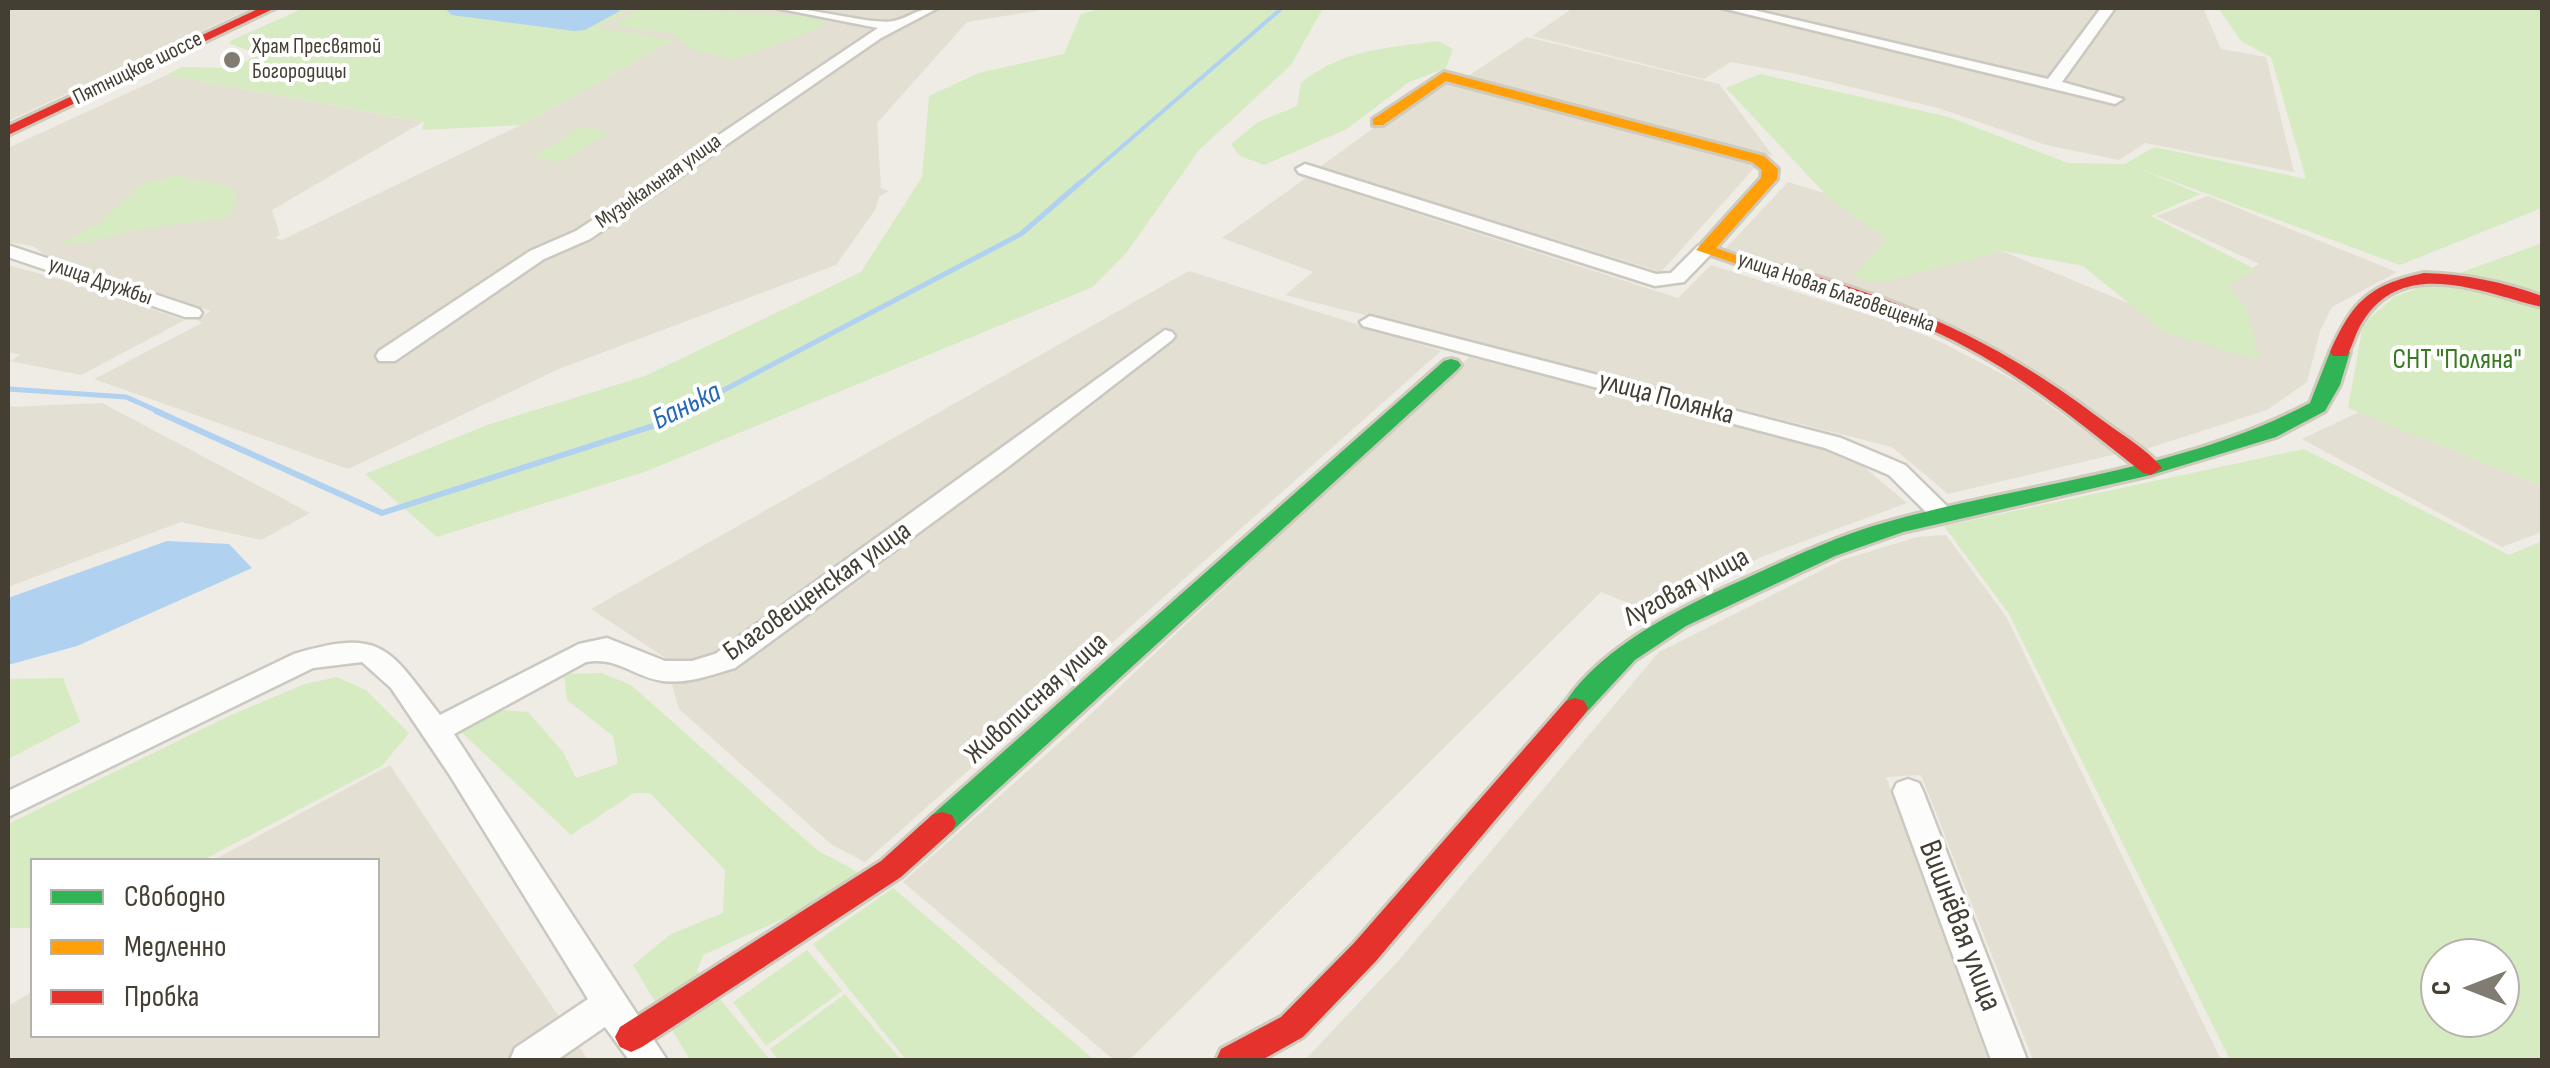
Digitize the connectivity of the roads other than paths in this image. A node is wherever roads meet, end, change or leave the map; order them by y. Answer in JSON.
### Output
{"nodes":[{"id":1,"x":269,"y":8,"type":"edge"},
{"id":2,"x":783,"y":8,"type":"edge"},
{"id":3,"x":931,"y":8,"type":"edge"},
{"id":4,"x":1729,"y":8,"type":"edge"},
{"id":5,"x":2108,"y":8,"type":"edge"},
{"id":6,"x":892,"y":26,"type":"junction"},
{"id":7,"x":2053,"y":83,"type":"junction"},
{"id":8,"x":2115,"y":99,"type":"dead end"},
{"id":9,"x":1378,"y":122,"type":"dead end"},
{"id":10,"x":8,"y":132,"type":"edge"},
{"id":11,"x":1305,"y":169,"type":"dead end"},
{"id":12,"x":1706,"y":250,"type":"junction"},
{"id":13,"x":8,"y":251,"type":"edge"},
{"id":14,"x":2542,"y":302,"type":"edge"},
{"id":15,"x":192,"y":313,"type":"dead end"},
{"id":16,"x":1370,"y":322,"type":"dead end"},
{"id":17,"x":1165,"y":336,"type":"dead end"},
{"id":18,"x":387,"y":356,"type":"dead end"},
{"id":19,"x":1451,"y":365,"type":"dead end"},
{"id":20,"x":2151,"y":468,"type":"junction"},
{"id":21,"x":1943,"y":514,"type":"junction"},
{"id":22,"x":435,"y":731,"type":"junction"},
{"id":23,"x":1908,"y":791,"type":"dead end"},
{"id":24,"x":8,"y":805,"type":"edge"},
{"id":25,"x":608,"y":1006,"type":"junction"},
{"id":26,"x":640,"y":1049,"type":"edge"},
{"id":27,"x":528,"y":1060,"type":"edge"},
{"id":28,"x":1232,"y":1060,"type":"edge"},
{"id":29,"x":2009,"y":1060,"type":"edge"}],
"edges":[{"from":1,"to":10,"type":"street","name":"Пятницкое шоссе"},
{"from":2,"to":6,"type":"street"},
{"from":3,"to":6,"type":"street","name":"Музыкальная улица"},
{"from":4,"to":7,"type":"street"},
{"from":5,"to":7,"type":"street"},
{"from":6,"to":18,"type":"street","name":"Музыкальная улица"},
{"from":7,"to":8,"type":"street"},
{"from":9,"to":12,"type":"street","name":"улица Новая Благовещенка"},
{"from":11,"to":12,"type":"street"},
{"from":12,"to":20,"type":"street","name":"улица Новая Благовещенка"},
{"from":13,"to":15,"type":"street","name":"улица Дружбы"},
{"from":14,"to":20,"type":"street","name":"Луговая улица"},
{"from":16,"to":21,"type":"street","name":"улица Полянка"},
{"from":17,"to":22,"type":"street","name":"Благовещенская улица"},
{"from":19,"to":26,"type":"street","name":"Живописная улица"},
{"from":20,"to":21,"type":"street","name":"Луговая улица"},
{"from":21,"to":28,"type":"street","name":"Луговая улица"},
{"from":22,"to":24,"type":"street"},
{"from":22,"to":25,"type":"street"},
{"from":23,"to":29,"type":"street","name":"Вишнёвая улица"},
{"from":25,"to":26,"type":"street"},
{"from":25,"to":27,"type":"street"}]}
